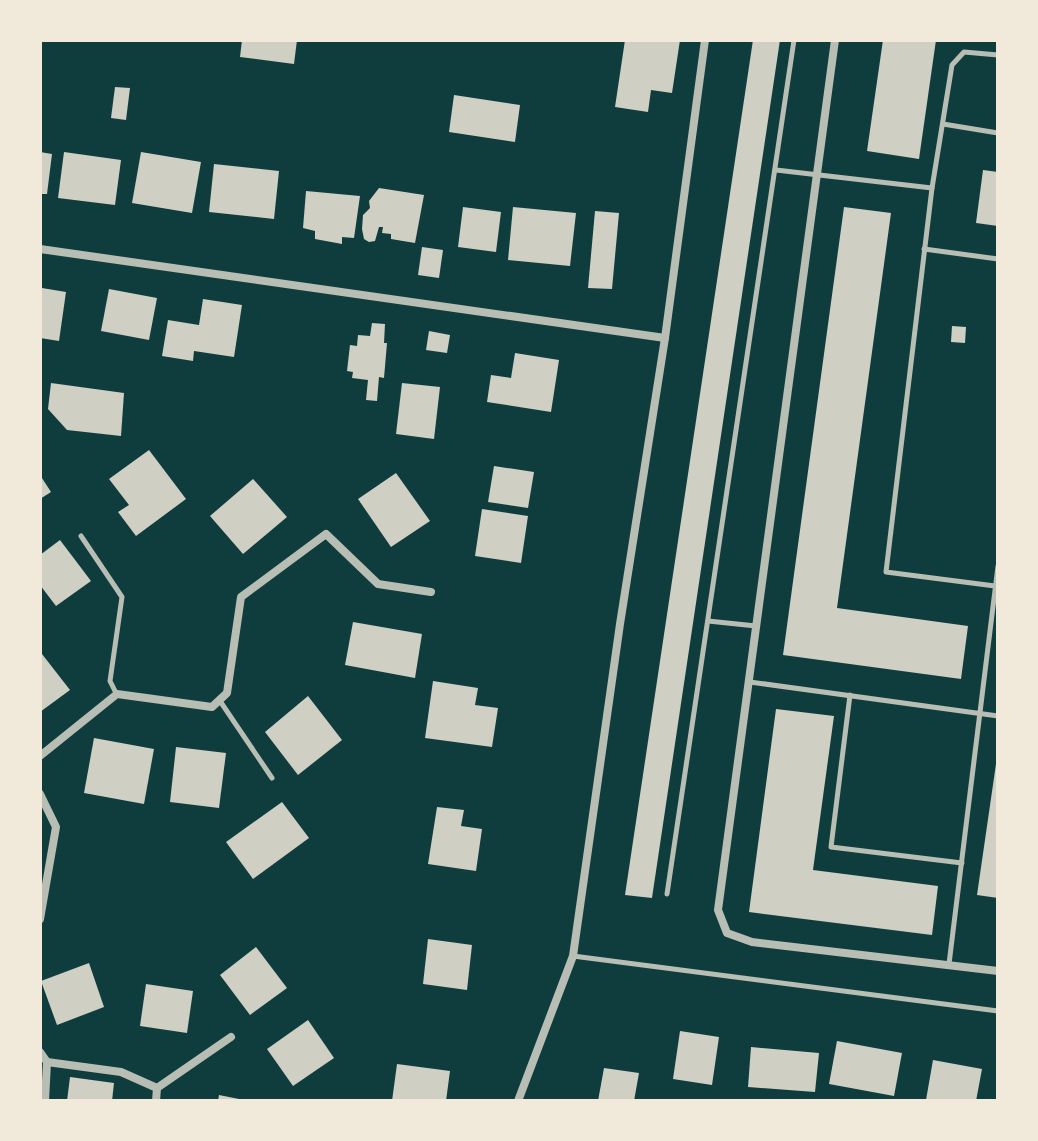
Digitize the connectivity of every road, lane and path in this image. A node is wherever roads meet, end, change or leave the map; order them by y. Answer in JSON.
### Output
{"nodes":[{"id":1,"x":705,"y":40,"type":"edge"},
{"id":2,"x":794,"y":40,"type":"edge"},
{"id":3,"x":835,"y":40,"type":"edge"},
{"id":4,"x":998,"y":55,"type":"edge"},
{"id":5,"x":943,"y":124,"type":"junction"},
{"id":6,"x":998,"y":133,"type":"edge"},
{"id":7,"x":776,"y":170,"type":"junction"},
{"id":8,"x":815,"y":175,"type":"junction"},
{"id":9,"x":932,"y":188,"type":"junction"},
{"id":10,"x":40,"y":249,"type":"edge"},
{"id":11,"x":924,"y":249,"type":"junction"},
{"id":12,"x":998,"y":259,"type":"edge"},
{"id":13,"x":665,"y":338,"type":"junction"},
{"id":14,"x":81,"y":536,"type":"dead end"},
{"id":15,"x":998,"y":566,"type":"edge"},
{"id":16,"x":995,"y":586,"type":"junction"},
{"id":17,"x":431,"y":592,"type":"dead end"},
{"id":18,"x":708,"y":621,"type":"junction"},
{"id":19,"x":756,"y":626,"type":"junction"},
{"id":20,"x":750,"y":682,"type":"junction"},
{"id":21,"x":117,"y":694,"type":"junction"},
{"id":22,"x":850,"y":695,"type":"junction"},
{"id":23,"x":220,"y":701,"type":"junction"},
{"id":24,"x":979,"y":713,"type":"junction"},
{"id":25,"x":998,"y":716,"type":"edge"},
{"id":26,"x":40,"y":756,"type":"edge"},
{"id":27,"x":272,"y":778,"type":"dead end"},
{"id":28,"x":40,"y":794,"type":"edge"},
{"id":29,"x":962,"y":863,"type":"junction"},
{"id":30,"x":667,"y":894,"type":"dead end"},
{"id":31,"x":40,"y":919,"type":"edge"},
{"id":32,"x":573,"y":956,"type":"junction"},
{"id":33,"x":949,"y":965,"type":"junction"},
{"id":34,"x":998,"y":971,"type":"edge"},
{"id":35,"x":998,"y":1011,"type":"edge"},
{"id":36,"x":231,"y":1037,"type":"dead end"},
{"id":37,"x":40,"y":1052,"type":"edge"},
{"id":38,"x":47,"y":1062,"type":"junction"},
{"id":39,"x":157,"y":1088,"type":"junction"},
{"id":40,"x":45,"y":1101,"type":"edge"},
{"id":41,"x":156,"y":1101,"type":"edge"},
{"id":42,"x":518,"y":1101,"type":"edge"}],
"edges":[{"from":1,"to":13,"type":"street"},
{"from":2,"to":7,"type":"lane"},
{"from":3,"to":8,"type":"street"},
{"from":4,"to":5,"type":"lane"},
{"from":5,"to":6,"type":"lane"},
{"from":5,"to":9,"type":"lane"},
{"from":7,"to":8,"type":"lane"},
{"from":7,"to":18,"type":"lane"},
{"from":8,"to":9,"type":"lane"},
{"from":8,"to":19,"type":"street"},
{"from":9,"to":11,"type":"lane"},
{"from":10,"to":13,"type":"street"},
{"from":11,"to":12,"type":"lane"},
{"from":11,"to":16,"type":"lane"},
{"from":13,"to":32,"type":"street"},
{"from":14,"to":21,"type":"lane"},
{"from":15,"to":16,"type":"lane"},
{"from":16,"to":24,"type":"lane"},
{"from":17,"to":23,"type":"street"},
{"from":18,"to":19,"type":"lane"},
{"from":18,"to":30,"type":"lane"},
{"from":19,"to":20,"type":"street"},
{"from":20,"to":22,"type":"lane"},
{"from":20,"to":33,"type":"street"},
{"from":21,"to":23,"type":"street"},
{"from":21,"to":26,"type":"street"},
{"from":22,"to":24,"type":"lane"},
{"from":22,"to":29,"type":"lane"},
{"from":23,"to":27,"type":"lane"},
{"from":24,"to":25,"type":"lane"},
{"from":24,"to":29,"type":"lane"},
{"from":28,"to":31,"type":"street"},
{"from":29,"to":33,"type":"lane"},
{"from":32,"to":35,"type":"lane"},
{"from":32,"to":42,"type":"street"},
{"from":33,"to":34,"type":"street"},
{"from":36,"to":39,"type":"street"},
{"from":37,"to":38,"type":"street"},
{"from":38,"to":39,"type":"street"},
{"from":38,"to":40,"type":"street"},
{"from":39,"to":41,"type":"street"}]}
